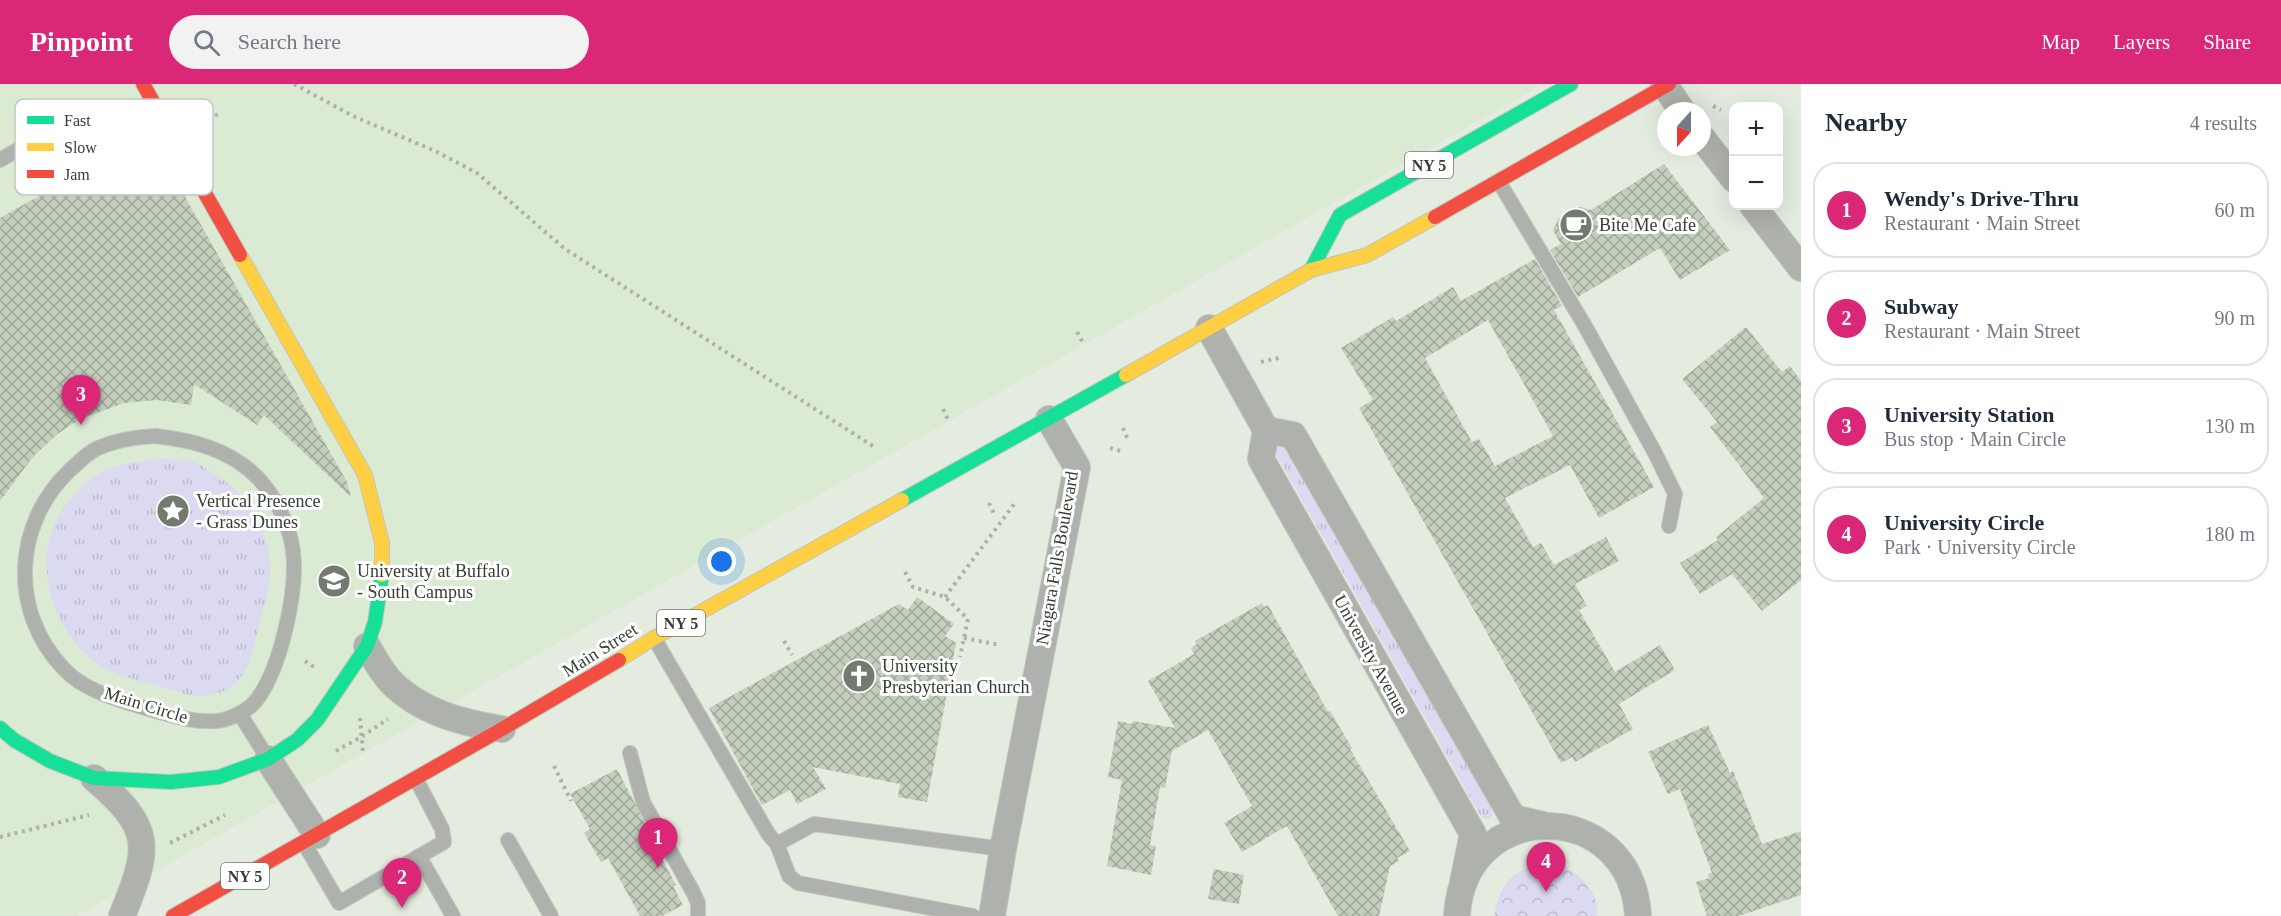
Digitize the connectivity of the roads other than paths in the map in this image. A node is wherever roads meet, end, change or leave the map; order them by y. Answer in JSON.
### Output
{"nodes":[{"id":1,"x":143,"y":84,"type":"edge"},
{"id":2,"x":1571,"y":84,"type":"edge"},
{"id":3,"x":1666,"y":85,"type":"edge"},
{"id":4,"x":152,"y":99,"type":"edge"},
{"id":5,"x":1676,"y":102,"type":"edge"},
{"id":6,"x":1711,"y":150,"type":"edge"},
{"id":7,"x":15,"y":151,"type":"edge"},
{"id":8,"x":0,"y":160,"type":"edge"},
{"id":9,"x":1729,"y":173,"type":"edge"},
{"id":10,"x":1499,"y":182,"type":"junction"},
{"id":11,"x":206,"y":195,"type":"edge"},
{"id":12,"x":1756,"y":210,"type":"edge"},
{"id":13,"x":1801,"y":268,"type":"edge"},
{"id":14,"x":1311,"y":270,"type":"junction"},
{"id":15,"x":1209,"y":328,"type":"junction"},
{"id":16,"x":1049,"y":419,"type":"junction"},
{"id":17,"x":1266,"y":430,"type":"junction"},
{"id":18,"x":1669,"y":526,"type":"dead end"},
{"id":19,"x":654,"y":638,"type":"junction"},
{"id":20,"x":367,"y":646,"type":"junction"},
{"id":21,"x":240,"y":714,"type":"junction"},
{"id":22,"x":0,"y":728,"type":"edge"},
{"id":23,"x":502,"y":729,"type":"junction"},
{"id":24,"x":630,"y":753,"type":"dead end"},
{"id":25,"x":268,"y":759,"type":"junction"},
{"id":26,"x":94,"y":778,"type":"junction"},
{"id":27,"x":416,"y":779,"type":"junction"},
{"id":28,"x":1543,"y":825,"type":"junction"},
{"id":29,"x":310,"y":839,"type":"junction"},
{"id":30,"x":508,"y":840,"type":"dead end"},
{"id":31,"x":777,"y":844,"type":"junction"},
{"id":32,"x":1003,"y":849,"type":"junction"},
{"id":33,"x":419,"y":856,"type":"junction"},
{"id":34,"x":1463,"y":882,"type":"junction"},
{"id":35,"x":339,"y":903,"type":"junction"},
{"id":36,"x":122,"y":916,"type":"edge"},
{"id":37,"x":172,"y":916,"type":"edge"},
{"id":38,"x":345,"y":916,"type":"edge"},
{"id":39,"x":453,"y":916,"type":"edge"},
{"id":40,"x":551,"y":916,"type":"edge"},
{"id":41,"x":698,"y":916,"type":"edge"},
{"id":42,"x":973,"y":916,"type":"edge"},
{"id":43,"x":992,"y":916,"type":"edge"},
{"id":44,"x":1456,"y":916,"type":"edge"},
{"id":45,"x":1638,"y":916,"type":"edge"}],
"edges":[{"from":1,"to":4,"type":"main road"},
{"from":2,"to":14,"type":"main road","number":"NY 5"},
{"from":3,"to":5,"type":"street"},
{"from":3,"to":10,"type":"main road","number":"NY 5"},
{"from":6,"to":9,"type":"street"},
{"from":7,"to":8,"type":"lane"},
{"from":10,"to":14,"type":"main road","number":"NY 5"},
{"from":10,"to":18,"type":"lane"},
{"from":11,"to":20,"type":"main road"},
{"from":12,"to":13,"type":"street"},
{"from":14,"to":15,"type":"main road","number":"NY 5"},
{"from":15,"to":16,"type":"main road","number":"NY 5"},
{"from":15,"to":17,"type":"street"},
{"from":16,"to":19,"type":"main road","name":"Main Street","number":"NY 5"},
{"from":16,"to":32,"type":"street","name":"Niagara Falls Boulevard"},
{"from":17,"to":28,"type":"street"},
{"from":17,"to":34,"type":"street","name":"University Avenue"},
{"from":19,"to":23,"type":"main road","name":"Main Street","number":"NY 5"},
{"from":19,"to":31,"type":"lane"},
{"from":20,"to":23,"type":"street"},
{"from":20,"to":25,"type":"main road"},
{"from":21,"to":21,"type":"lane","name":"Main Circle"},
{"from":21,"to":25,"type":"lane"},
{"from":22,"to":26,"type":"main road"},
{"from":23,"to":27,"type":"main road","name":"Main Street","number":"NY 5"},
{"from":24,"to":41,"type":"lane"},
{"from":25,"to":26,"type":"main road"},
{"from":25,"to":29,"type":"street"},
{"from":26,"to":36,"type":"street"},
{"from":27,"to":29,"type":"main road","name":"Main Street","number":"NY 5"},
{"from":27,"to":33,"type":"lane"},
{"from":28,"to":34,"type":"street"},
{"from":28,"to":45,"type":"street"},
{"from":29,"to":35,"type":"lane"},
{"from":29,"to":37,"type":"main road","name":"Main Street","number":"NY 5"},
{"from":30,"to":40,"type":"lane"},
{"from":31,"to":32,"type":"lane"},
{"from":31,"to":42,"type":"lane"},
{"from":32,"to":43,"type":"street","name":"Niagara Falls Boulevard"},
{"from":33,"to":35,"type":"lane"},
{"from":33,"to":39,"type":"lane"},
{"from":34,"to":44,"type":"street","name":"University Avenue"},
{"from":35,"to":38,"type":"lane"}]}
